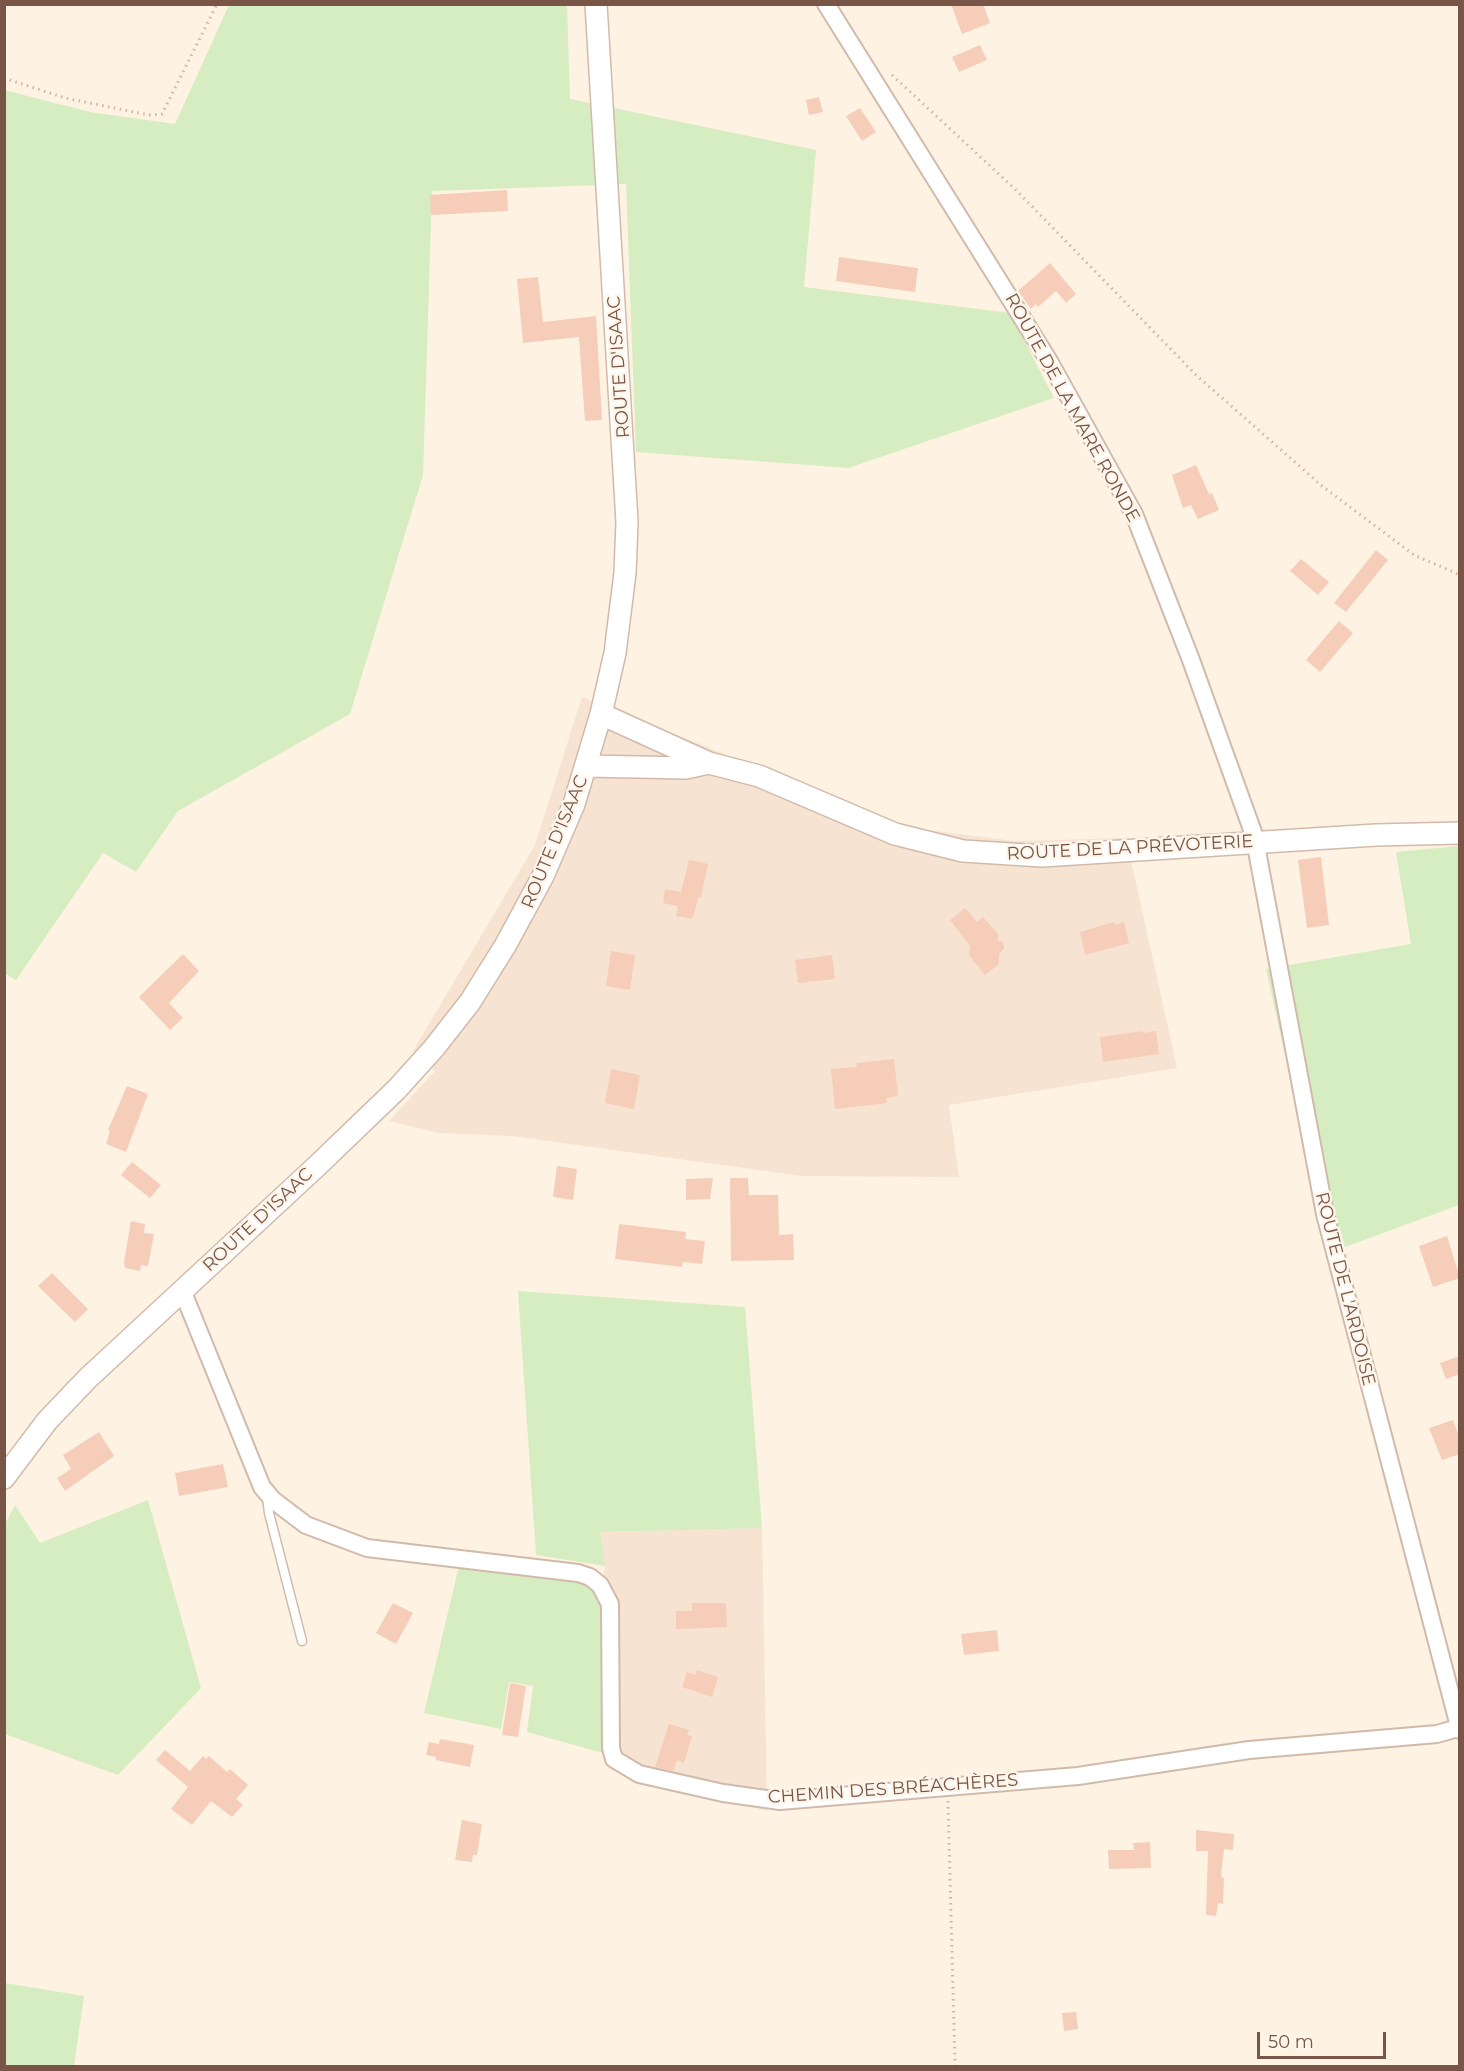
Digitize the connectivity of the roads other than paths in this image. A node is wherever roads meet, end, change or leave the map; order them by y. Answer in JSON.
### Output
{"nodes":[{"id":1,"x":596,"y":4,"type":"edge"},
{"id":2,"x":826,"y":4,"type":"edge"},
{"id":3,"x":601,"y":714,"type":"junction"},
{"id":4,"x":709,"y":763,"type":"junction"},
{"id":5,"x":587,"y":766,"type":"junction"},
{"id":6,"x":1460,"y":833,"type":"edge"},
{"id":7,"x":1255,"y":843,"type":"junction"},
{"id":8,"x":182,"y":1290,"type":"junction"},
{"id":9,"x":4,"y":1478,"type":"edge"},
{"id":10,"x":267,"y":1493,"type":"junction"},
{"id":11,"x":302,"y":1641,"type":"dead end"},
{"id":12,"x":1459,"y":1729,"type":"edge"}],
"edges":[{"from":1,"to":3,"type":"street","name":"ROUTE D'ISAAC"},
{"from":2,"to":7,"type":"street","name":"ROUTE DE LA MARE RONDE"},
{"from":3,"to":4,"type":"street","name":"ROUTE DE LA PRÉVOTERIE"},
{"from":3,"to":5,"type":"street","name":"ROUTE D'ISAAC"},
{"from":4,"to":5,"type":"street","name":"ROUTE DE LA PRÉVOTERIE"},
{"from":4,"to":7,"type":"street","name":"ROUTE DE LA PRÉVOTERIE"},
{"from":5,"to":8,"type":"street","name":"ROUTE D'ISAAC"},
{"from":6,"to":7,"type":"street","name":"ROUTE DE LA PRÉVOTERIE"},
{"from":7,"to":12,"type":"street","name":"ROUTE DE L'ARDOISE"},
{"from":8,"to":9,"type":"street","name":"ROUTE D'ISAAC"},
{"from":8,"to":10,"type":"street","name":"CHEMIN DES BRÉACHÈRES"},
{"from":10,"to":11,"type":"lane"},
{"from":10,"to":12,"type":"street","name":"CHEMIN DES BRÉACHÈRES"}]}
